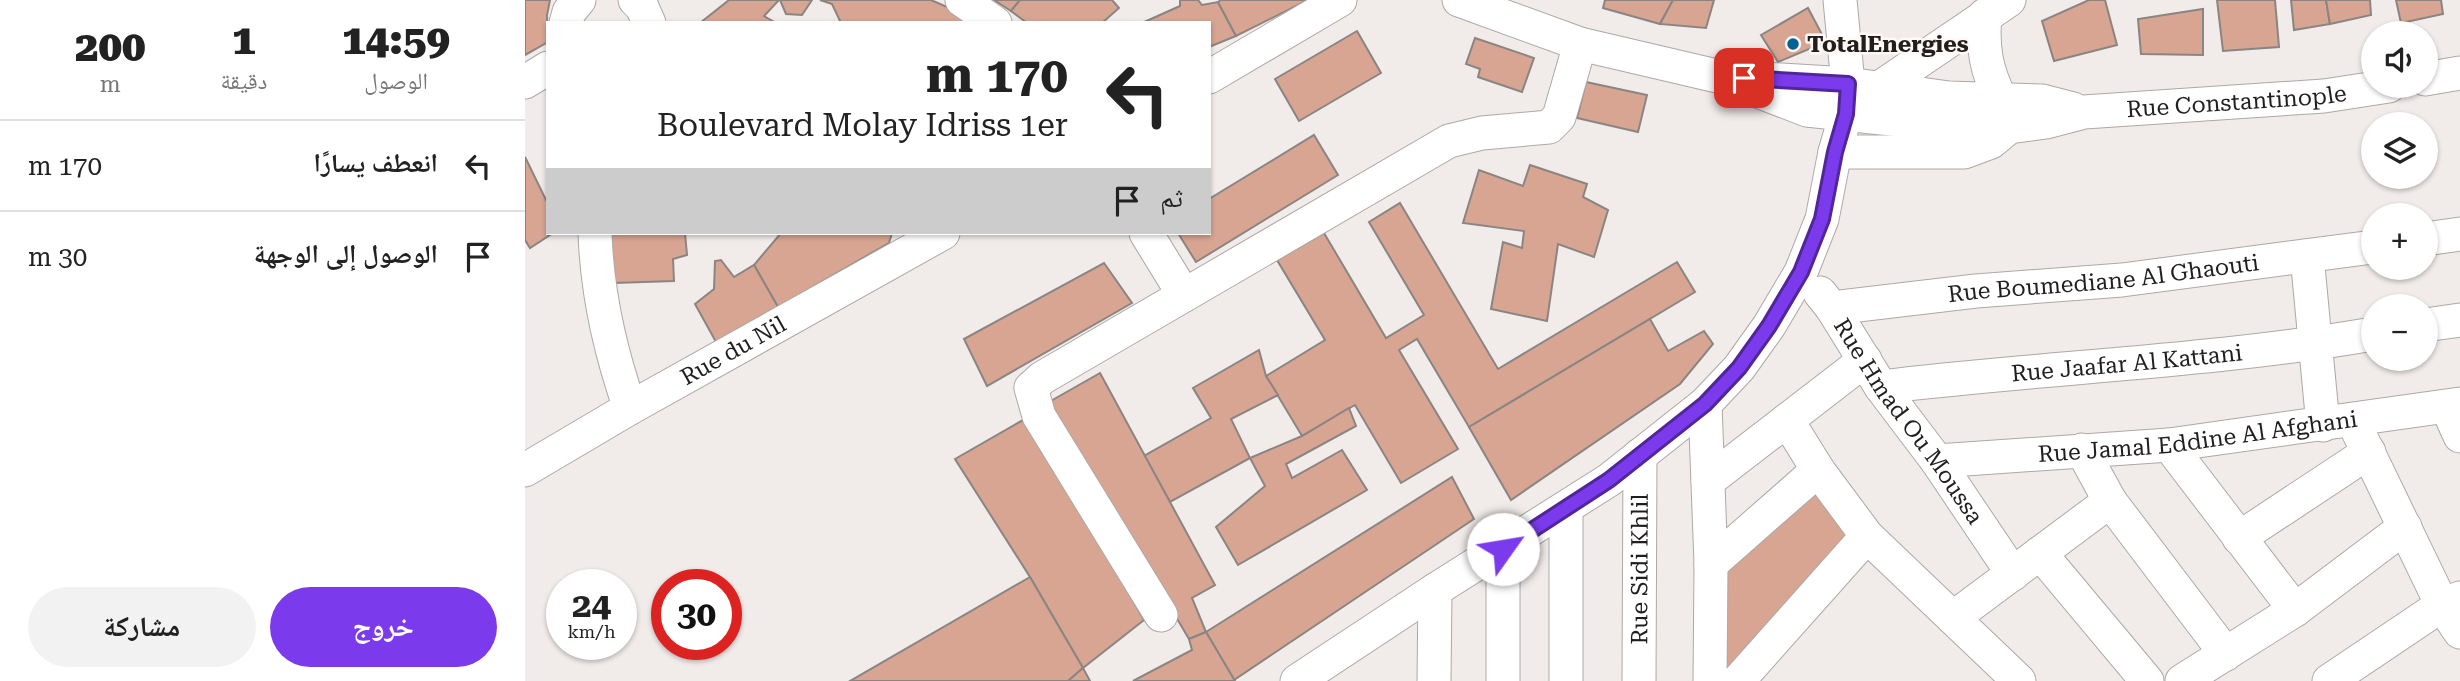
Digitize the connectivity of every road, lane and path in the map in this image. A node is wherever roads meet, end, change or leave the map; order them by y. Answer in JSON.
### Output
{"nodes":[{"id":1,"x":579,"y":0,"type":"edge"},
{"id":2,"x":962,"y":0,"type":"edge"},
{"id":3,"x":1340,"y":0,"type":"edge"},
{"id":4,"x":1459,"y":0,"type":"edge"},
{"id":5,"x":1840,"y":0,"type":"edge"},
{"id":6,"x":1997,"y":8,"type":"edge"},
{"id":7,"x":567,"y":21,"type":"edge"},
{"id":8,"x":992,"y":21,"type":"edge"},
{"id":9,"x":1580,"y":44,"type":"junction"},
{"id":10,"x":546,"y":69,"type":"edge"},
{"id":11,"x":2460,"y":73,"type":"edge"},
{"id":12,"x":1211,"y":75,"type":"edge"},
{"id":13,"x":2438,"y":77,"type":"edge"},
{"id":14,"x":525,"y":82,"type":"edge"},
{"id":15,"x":2361,"y":90,"type":"edge"},
{"id":16,"x":1857,"y":96,"type":"junction"},
{"id":17,"x":2005,"y":114,"type":"junction"},
{"id":18,"x":1835,"y":152,"type":"junction"},
{"id":19,"x":2460,"y":234,"type":"edge"},
{"id":20,"x":595,"y":235,"type":"edge"},
{"id":21,"x":932,"y":235,"type":"edge"},
{"id":22,"x":1147,"y":235,"type":"edge"},
{"id":23,"x":2438,"y":237,"type":"edge"},
{"id":24,"x":2361,"y":249,"type":"edge"},
{"id":25,"x":2307,"y":256,"type":"junction"},
{"id":26,"x":1801,"y":272,"type":"junction"},
{"id":27,"x":1184,"y":295,"type":"junction"},
{"id":28,"x":1832,"y":308,"type":"junction"},
{"id":29,"x":2460,"y":320,"type":"edge"},
{"id":30,"x":2438,"y":324,"type":"edge"},
{"id":31,"x":2361,"y":336,"type":"edge"},
{"id":32,"x":2316,"y":343,"type":"junction"},
{"id":33,"x":1873,"y":373,"type":"junction"},
{"id":34,"x":1705,"y":404,"type":"junction"},
{"id":35,"x":630,"y":408,"type":"junction"},
{"id":36,"x":2456,"y":416,"type":"edge"},
{"id":37,"x":1787,"y":421,"type":"junction"},
{"id":38,"x":2338,"y":423,"type":"junction"},
{"id":39,"x":2169,"y":445,"type":"junction"},
{"id":40,"x":2082,"y":450,"type":"junction"},
{"id":41,"x":2369,"y":452,"type":"junction"},
{"id":42,"x":1640,"y":455,"type":"junction"},
{"id":43,"x":1937,"y":461,"type":"junction"},
{"id":44,"x":525,"y":470,"type":"edge"},
{"id":45,"x":1818,"y":470,"type":"junction"},
{"id":46,"x":1708,"y":481,"type":"junction"},
{"id":47,"x":2110,"y":500,"type":"junction"},
{"id":48,"x":1566,"y":508,"type":"junction"},
{"id":49,"x":2405,"y":527,"type":"junction"},
{"id":50,"x":1867,"y":536,"type":"junction"},
{"id":51,"x":2239,"y":538,"type":"junction"},
{"id":52,"x":1503,"y":549,"type":"junction"},
{"id":53,"x":2040,"y":553,"type":"junction"},
{"id":54,"x":1711,"y":564,"type":"junction"},
{"id":55,"x":2013,"y":574,"type":"junction"},
{"id":56,"x":1435,"y":590,"type":"junction"},
{"id":57,"x":2295,"y":610,"type":"junction"},
{"id":58,"x":2454,"y":612,"type":"edge"},
{"id":59,"x":1161,"y":615,"type":"dead end"},
{"id":60,"x":1953,"y":618,"type":"junction"},
{"id":61,"x":2226,"y":654,"type":"junction"},
{"id":62,"x":1297,"y":681,"type":"edge"},
{"id":63,"x":1434,"y":681,"type":"edge"},
{"id":64,"x":1503,"y":681,"type":"edge"},
{"id":65,"x":1566,"y":681,"type":"edge"},
{"id":66,"x":1639,"y":681,"type":"edge"},
{"id":67,"x":1710,"y":681,"type":"edge"},
{"id":68,"x":1738,"y":681,"type":"edge"},
{"id":69,"x":2019,"y":681,"type":"edge"},
{"id":70,"x":2147,"y":681,"type":"edge"},
{"id":71,"x":2182,"y":681,"type":"edge"},
{"id":72,"x":2329,"y":681,"type":"edge"}],
"edges":[{"from":1,"to":7,"type":"street"},
{"from":2,"to":8,"type":"street"},
{"from":3,"to":12,"type":"street"},
{"from":4,"to":9,"type":"street","name":"Rue Constantinople"},
{"from":5,"to":16,"type":"street"},
{"from":6,"to":16,"type":"street"},
{"from":6,"to":17,"type":"street"},
{"from":9,"to":16,"type":"street","name":"Rue Constantinople"},
{"from":9,"to":27,"type":"street"},
{"from":10,"to":14,"type":"street"},
{"from":11,"to":13,"type":"street"},
{"from":15,"to":17,"type":"street","name":"Rue Constantinople"},
{"from":16,"to":17,"type":"street","name":"Rue Constantinople"},
{"from":16,"to":18,"type":"street"},
{"from":17,"to":18,"type":"street"},
{"from":18,"to":26,"type":"street"},
{"from":19,"to":23,"type":"street"},
{"from":20,"to":35,"type":"street"},
{"from":21,"to":35,"type":"street","name":"Rue du Nil"},
{"from":22,"to":27,"type":"street"},
{"from":24,"to":25,"type":"street","name":"Rue Boumediane Al Ghaouti"},
{"from":25,"to":28,"type":"street","name":"Rue Boumediane Al Ghaouti"},
{"from":25,"to":32,"type":"street"},
{"from":26,"to":28,"type":"street","name":"Rue Hmad Ou Moussa"},
{"from":26,"to":34,"type":"street"},
{"from":27,"to":59,"type":"street"},
{"from":28,"to":33,"type":"street","name":"Rue Hmad Ou Moussa"},
{"from":29,"to":30,"type":"street"},
{"from":31,"to":32,"type":"street","name":"Rue Jaafar Al Kattani"},
{"from":32,"to":33,"type":"street","name":"Rue Jaafar Al Kattani"},
{"from":32,"to":38,"type":"street"},
{"from":33,"to":37,"type":"street"},
{"from":33,"to":43,"type":"street","name":"Rue Hmad Ou Moussa"},
{"from":34,"to":42,"type":"street"},
{"from":34,"to":46,"type":"street"},
{"from":35,"to":44,"type":"street","name":"Rue du Nil"},
{"from":36,"to":38,"type":"street","name":"Rue Jamal Eddine Al Afghani"},
{"from":37,"to":45,"type":"street"},
{"from":37,"to":46,"type":"street"},
{"from":38,"to":39,"type":"street","name":"Rue Jamal Eddine Al Afghani"},
{"from":38,"to":41,"type":"street"},
{"from":39,"to":40,"type":"street","name":"Rue Jamal Eddine Al Afghani"},
{"from":39,"to":51,"type":"street"},
{"from":40,"to":43,"type":"street","name":"Rue Jamal Eddine Al Afghani"},
{"from":40,"to":47,"type":"street"},
{"from":41,"to":49,"type":"street"},
{"from":41,"to":51,"type":"street"},
{"from":42,"to":48,"type":"street"},
{"from":42,"to":66,"type":"street","name":"Rue Sidi Khlil"},
{"from":43,"to":55,"type":"street","name":"Rue Hmad Ou Moussa"},
{"from":45,"to":50,"type":"street"},
{"from":45,"to":54,"type":"street"},
{"from":46,"to":54,"type":"street"},
{"from":47,"to":53,"type":"street"},
{"from":47,"to":61,"type":"street"},
{"from":48,"to":52,"type":"street"},
{"from":48,"to":65,"type":"street"},
{"from":49,"to":57,"type":"street"},
{"from":49,"to":58,"type":"street"},
{"from":50,"to":60,"type":"street"},
{"from":50,"to":68,"type":"street"},
{"from":51,"to":57,"type":"street"},
{"from":52,"to":56,"type":"street"},
{"from":52,"to":64,"type":"street"},
{"from":53,"to":55,"type":"street"},
{"from":53,"to":70,"type":"street"},
{"from":54,"to":67,"type":"street"},
{"from":55,"to":60,"type":"street"},
{"from":56,"to":62,"type":"street"},
{"from":56,"to":63,"type":"street"},
{"from":57,"to":61,"type":"street"},
{"from":58,"to":72,"type":"street"},
{"from":60,"to":69,"type":"street"},
{"from":61,"to":71,"type":"street"}]}
